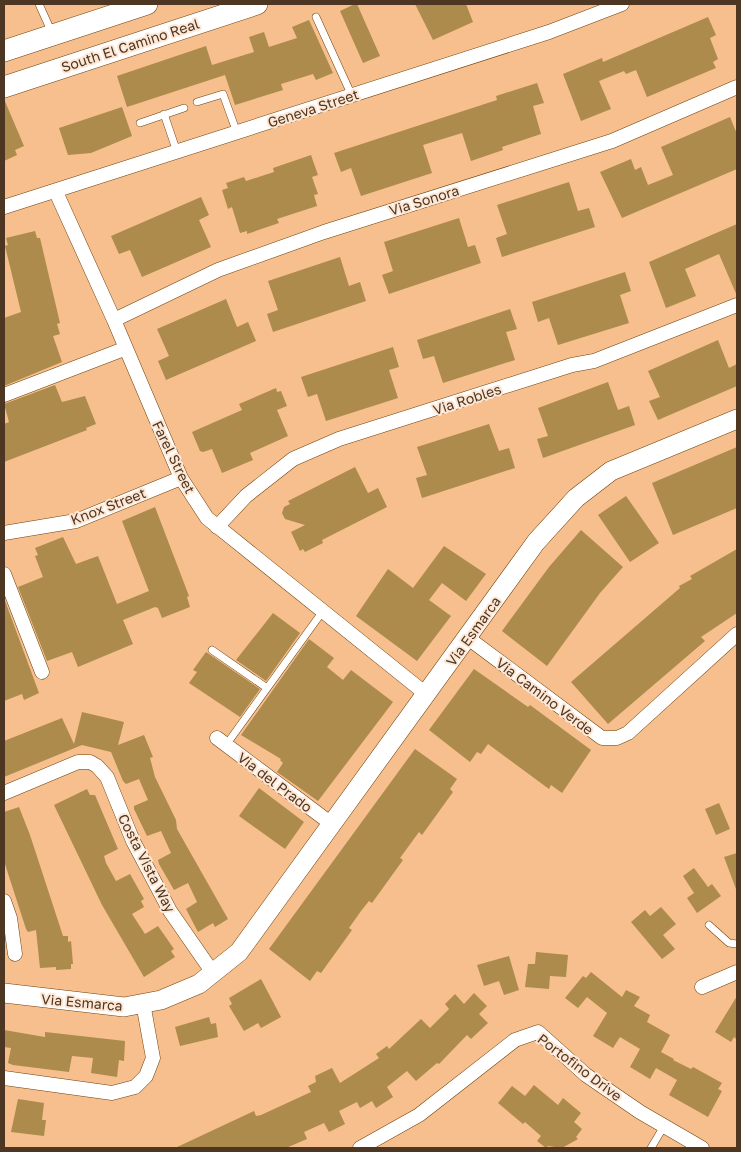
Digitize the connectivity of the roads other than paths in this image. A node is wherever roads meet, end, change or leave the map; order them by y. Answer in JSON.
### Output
{"nodes":[{"id":1,"x":39,"y":4,"type":"edge"},
{"id":2,"x":148,"y":4,"type":"edge"},
{"id":3,"x":257,"y":4,"type":"edge"},
{"id":4,"x":622,"y":4,"type":"edge"},
{"id":5,"x":316,"y":17,"type":"dead end"},
{"id":6,"x":53,"y":34,"type":"junction"},
{"id":7,"x":4,"y":51,"type":"edge"},
{"id":8,"x":4,"y":87,"type":"edge"},
{"id":9,"x":737,"y":87,"type":"edge"},
{"id":10,"x":352,"y":96,"type":"junction"},
{"id":11,"x":197,"y":102,"type":"dead end"},
{"id":12,"x":184,"y":108,"type":"dead end"},
{"id":13,"x":164,"y":114,"type":"junction"},
{"id":14,"x":140,"y":122,"type":"dead end"},
{"id":15,"x":237,"y":133,"type":"junction"},
{"id":16,"x":177,"y":152,"type":"junction"},
{"id":17,"x":56,"y":192,"type":"junction"},
{"id":18,"x":4,"y":207,"type":"edge"},
{"id":19,"x":737,"y":305,"type":"edge"},
{"id":20,"x":114,"y":320,"type":"junction"},
{"id":21,"x":124,"y":349,"type":"junction"},
{"id":22,"x":4,"y":395,"type":"edge"},
{"id":23,"x":737,"y":419,"type":"edge"},
{"id":24,"x":181,"y":478,"type":"junction"},
{"id":25,"x":217,"y":527,"type":"junction"},
{"id":26,"x":4,"y":533,"type":"edge"},
{"id":27,"x":4,"y":574,"type":"edge"},
{"id":28,"x":323,"y":611,"type":"junction"},
{"id":29,"x":737,"y":634,"type":"edge"},
{"id":30,"x":468,"y":638,"type":"junction"},
{"id":31,"x":212,"y":650,"type":"dead end"},
{"id":32,"x":42,"y":672,"type":"dead end"},
{"id":33,"x":267,"y":688,"type":"junction"},
{"id":34,"x":426,"y":694,"type":"junction"},
{"id":35,"x":222,"y":742,"type":"joint"},
{"id":36,"x":4,"y":793,"type":"edge"},
{"id":37,"x":333,"y":825,"type":"junction"},
{"id":38,"x":4,"y":901,"type":"edge"},
{"id":39,"x":709,"y":925,"type":"dead end"},
{"id":40,"x":737,"y":944,"type":"edge"},
{"id":41,"x":15,"y":954,"type":"dead end"},
{"id":42,"x":737,"y":972,"type":"edge"},
{"id":43,"x":213,"y":973,"type":"junction"},
{"id":44,"x":702,"y":987,"type":"dead end"},
{"id":45,"x":4,"y":993,"type":"edge"},
{"id":46,"x":143,"y":1003,"type":"junction"},
{"id":47,"x":4,"y":1078,"type":"edge"},
{"id":48,"x":664,"y":1126,"type":"junction"},
{"id":49,"x":360,"y":1148,"type":"edge"},
{"id":50,"x":650,"y":1148,"type":"edge"},
{"id":51,"x":702,"y":1148,"type":"edge"}],
"edges":[{"from":1,"to":6,"type":"lane"},
{"from":2,"to":6,"type":"main road"},
{"from":3,"to":8,"type":"main road","name":"South El Camino Real"},
{"from":4,"to":10,"type":"street","name":"Geneva Street"},
{"from":5,"to":10,"type":"lane"},
{"from":6,"to":7,"type":"main road"},
{"from":9,"to":20,"type":"street","name":"Via Sonora"},
{"from":10,"to":15,"type":"street","name":"Geneva Street"},
{"from":11,"to":15,"type":"lane"},
{"from":12,"to":13,"type":"lane"},
{"from":13,"to":14,"type":"lane"},
{"from":13,"to":16,"type":"lane"},
{"from":15,"to":16,"type":"street","name":"Geneva Street"},
{"from":16,"to":17,"type":"street","name":"Geneva Street"},
{"from":17,"to":18,"type":"street","name":"Geneva Street"},
{"from":17,"to":20,"type":"street","name":"Farel Street"},
{"from":19,"to":25,"type":"street","name":"Via Robles"},
{"from":20,"to":21,"type":"street","name":"Farel Street"},
{"from":21,"to":22,"type":"street"},
{"from":21,"to":24,"type":"street","name":"Farel Street"},
{"from":23,"to":30,"type":"street","name":"Via Esmarca"},
{"from":24,"to":25,"type":"street","name":"Farel Street"},
{"from":24,"to":26,"type":"street","name":"Knox Street"},
{"from":25,"to":28,"type":"street","name":"Farel Street"},
{"from":27,"to":32,"type":"street"},
{"from":28,"to":33,"type":"lane"},
{"from":28,"to":34,"type":"street","name":"Farel Street"},
{"from":29,"to":30,"type":"street","name":"Via Camino Verde"},
{"from":30,"to":34,"type":"street","name":"Via Esmarca"},
{"from":31,"to":33,"type":"lane"},
{"from":33,"to":35,"type":"lane"},
{"from":34,"to":37,"type":"street","name":"Via Esmarca"},
{"from":35,"to":37,"type":"street","name":"Via del Prado"},
{"from":36,"to":43,"type":"street","name":"Costa Vista Way"},
{"from":37,"to":43,"type":"street","name":"Via Esmarca"},
{"from":38,"to":41,"type":"street"},
{"from":39,"to":40,"type":"lane"},
{"from":42,"to":44,"type":"street"},
{"from":43,"to":46,"type":"street","name":"Via Esmarca"},
{"from":45,"to":46,"type":"street","name":"Via Esmarca"},
{"from":46,"to":47,"type":"street"},
{"from":48,"to":49,"type":"street","name":"Portofino Drive"},
{"from":48,"to":50,"type":"lane"},
{"from":48,"to":51,"type":"street","name":"Portofino Drive"}]}
